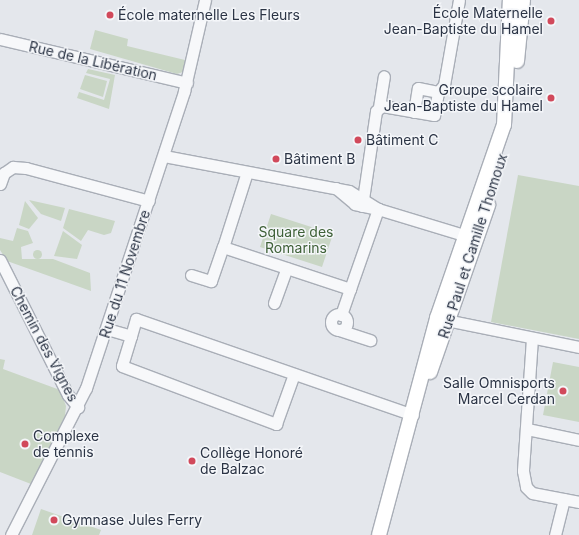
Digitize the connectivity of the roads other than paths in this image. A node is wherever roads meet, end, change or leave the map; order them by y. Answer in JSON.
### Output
{"nodes":[{"id":1,"x":205,"y":0,"type":"edge"},
{"id":2,"x":459,"y":0,"type":"edge"},
{"id":3,"x":510,"y":0,"type":"edge"},
{"id":4,"x":523,"y":0,"type":"edge"},
{"id":5,"x":0,"y":39,"type":"edge"},
{"id":6,"x":384,"y":76,"type":"dead end"},
{"id":7,"x":186,"y":83,"type":"junction"},
{"id":8,"x":438,"y":92,"type":"junction"},
{"id":9,"x":379,"y":107,"type":"junction"},
{"id":10,"x":414,"y":112,"type":"junction"},
{"id":11,"x":164,"y":156,"type":"junction"},
{"id":12,"x":247,"y":172,"type":"junction"},
{"id":13,"x":0,"y":184,"type":"edge"},
{"id":14,"x":148,"y":201,"type":"junction"},
{"id":15,"x":362,"y":201,"type":"junction"},
{"id":16,"x":378,"y":209,"type":"junction"},
{"id":17,"x":467,"y":236,"type":"junction"},
{"id":18,"x":223,"y":247,"type":"junction"},
{"id":19,"x":0,"y":260,"type":"edge"},
{"id":20,"x":286,"y":268,"type":"junction"},
{"id":21,"x":191,"y":275,"type":"dead end"},
{"id":22,"x":350,"y":289,"type":"junction"},
{"id":23,"x":274,"y":303,"type":"dead end"},
{"id":24,"x":443,"y":319,"type":"junction"},
{"id":25,"x":107,"y":329,"type":"junction"},
{"id":26,"x":131,"y":336,"type":"junction"},
{"id":27,"x":532,"y":338,"type":"junction"},
{"id":28,"x":370,"y":340,"type":"dead end"},
{"id":29,"x":579,"y":347,"type":"edge"},
{"id":30,"x":294,"y":374,"type":"junction"},
{"id":31,"x":78,"y":407,"type":"junction"},
{"id":32,"x":413,"y":415,"type":"junction"},
{"id":33,"x":527,"y":429,"type":"junction"},
{"id":34,"x":579,"y":440,"type":"edge"},
{"id":35,"x":391,"y":497,"type":"junction"},
{"id":36,"x":564,"y":499,"type":"junction"},
{"id":37,"x":579,"y":502,"type":"edge"},
{"id":38,"x":11,"y":535,"type":"edge"},
{"id":39,"x":379,"y":535,"type":"edge"},
{"id":40,"x":386,"y":535,"type":"edge"},
{"id":41,"x":555,"y":535,"type":"edge"}],
"edges":[{"from":1,"to":7,"type":"street","name":"Rue du 11 Novembre"},
{"from":2,"to":8,"type":"street"},
{"from":3,"to":17,"type":"main road","name":"Rue Paul et Camille Thomoux"},
{"from":4,"to":24,"type":"main road","name":"Rue Paul et Camille Thomoux"},
{"from":5,"to":7,"type":"street","name":"Rue de la Libération"},
{"from":6,"to":9,"type":"street"},
{"from":7,"to":11,"type":"street","name":"Rue du 11 Novembre"},
{"from":8,"to":10,"type":"street"},
{"from":8,"to":10,"type":"street"},
{"from":9,"to":10,"type":"street"},
{"from":9,"to":15,"type":"street"},
{"from":11,"to":12,"type":"street"},
{"from":11,"to":14,"type":"street","name":"Rue du 11 Novembre"},
{"from":12,"to":15,"type":"street"},
{"from":12,"to":18,"type":"street"},
{"from":13,"to":14,"type":"street"},
{"from":14,"to":25,"type":"street","name":"Rue du 11 Novembre"},
{"from":15,"to":16,"type":"street"},
{"from":16,"to":17,"type":"street"},
{"from":16,"to":22,"type":"street"},
{"from":17,"to":24,"type":"main road","name":"Rue Paul et Camille Thomoux"},
{"from":18,"to":20,"type":"street"},
{"from":18,"to":21,"type":"street"},
{"from":19,"to":31,"type":"street","name":"Chemin des Vignes"},
{"from":20,"to":22,"type":"street"},
{"from":20,"to":23,"type":"street"},
{"from":22,"to":28,"type":"street"},
{"from":24,"to":27,"type":"street"},
{"from":24,"to":32,"type":"main road","name":"Rue Paul et Camille Thomoux"},
{"from":25,"to":26,"type":"street"},
{"from":25,"to":31,"type":"street","name":"Rue du 11 Novembre"},
{"from":26,"to":30,"type":"street"},
{"from":26,"to":30,"type":"street"},
{"from":27,"to":29,"type":"street"},
{"from":27,"to":33,"type":"street"},
{"from":30,"to":32,"type":"street"},
{"from":31,"to":38,"type":"street","name":"Rue du 11 Novembre"},
{"from":32,"to":35,"type":"main road","name":"Rue Paul et Camille Thomoux"},
{"from":33,"to":34,"type":"street"},
{"from":33,"to":36,"type":"street"},
{"from":35,"to":39,"type":"main road","name":"Rue Paul et Camille Thomoux"},
{"from":35,"to":40,"type":"main road","name":"Rue Paul et Camille Thomoux"},
{"from":36,"to":37,"type":"street"},
{"from":36,"to":41,"type":"street"}]}
